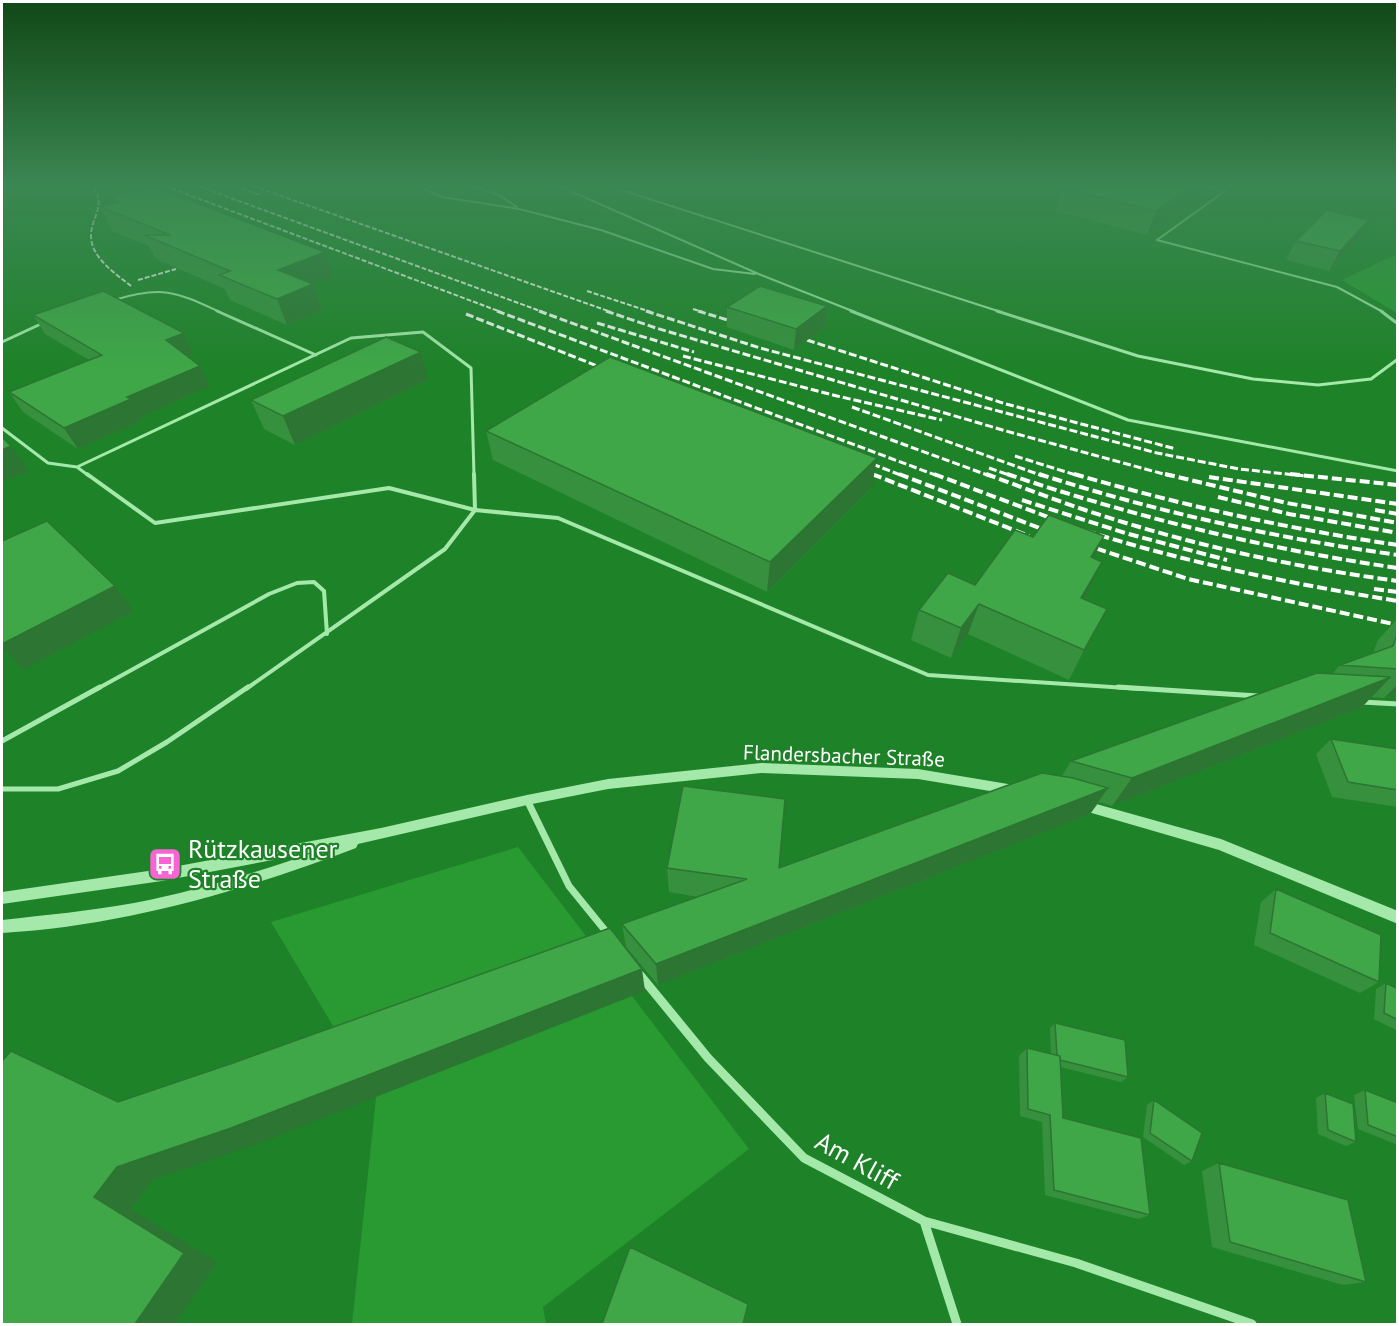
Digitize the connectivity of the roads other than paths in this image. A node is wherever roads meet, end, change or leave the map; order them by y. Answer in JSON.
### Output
{"nodes":[{"id":1,"x":652,"y":248,"type":"edge"},
{"id":2,"x":699,"y":248,"type":"edge"},
{"id":3,"x":802,"y":248,"type":"edge"},
{"id":4,"x":1187,"y":248,"type":"edge"},
{"id":5,"x":761,"y":275,"type":"junction"},
{"id":6,"x":112,"y":301,"type":"edge"},
{"id":7,"x":47,"y":322,"type":"edge"},
{"id":8,"x":1398,"y":324,"type":"edge"},
{"id":9,"x":2,"y":342,"type":"edge"},
{"id":10,"x":316,"y":355,"type":"junction"},
{"id":11,"x":1398,"y":359,"type":"edge"},
{"id":12,"x":2,"y":428,"type":"edge"},
{"id":13,"x":77,"y":467,"type":"junction"},
{"id":14,"x":1398,"y":471,"type":"edge"},
{"id":15,"x":475,"y":510,"type":"junction"},
{"id":16,"x":327,"y":634,"type":"junction"},
{"id":17,"x":1269,"y":696,"type":"edge"},
{"id":18,"x":1351,"y":701,"type":"edge"},
{"id":19,"x":1398,"y":704,"type":"edge"},
{"id":20,"x":2,"y":741,"type":"edge"},
{"id":21,"x":2,"y":789,"type":"edge"},
{"id":22,"x":1023,"y":791,"type":"edge"},
{"id":23,"x":527,"y":800,"type":"junction"},
{"id":24,"x":1068,"y":800,"type":"edge"},
{"id":25,"x":381,"y":834,"type":"junction"},
{"id":26,"x":2,"y":897,"type":"edge"},
{"id":27,"x":1398,"y":918,"type":"edge"},
{"id":28,"x":2,"y":927,"type":"edge"},
{"id":29,"x":611,"y":938,"type":"edge"},
{"id":30,"x":631,"y":965,"type":"edge"},
{"id":31,"x":924,"y":1221,"type":"junction"},
{"id":32,"x":957,"y":1324,"type":"edge"},
{"id":33,"x":1252,"y":1324,"type":"edge"}],
"edges":[{"from":1,"to":5,"type":"lane"},
{"from":2,"to":5,"type":"lane"},
{"from":3,"to":11,"type":"lane"},
{"from":4,"to":8,"type":"lane"},
{"from":5,"to":14,"type":"lane"},
{"from":6,"to":10,"type":"lane"},
{"from":7,"to":9,"type":"lane"},
{"from":10,"to":13,"type":"lane"},
{"from":10,"to":15,"type":"lane"},
{"from":12,"to":13,"type":"lane"},
{"from":13,"to":15,"type":"lane"},
{"from":15,"to":16,"type":"lane"},
{"from":15,"to":17,"type":"lane"},
{"from":16,"to":20,"type":"lane"},
{"from":16,"to":21,"type":"lane"},
{"from":18,"to":19,"type":"lane"},
{"from":22,"to":23,"type":"street","name":"Flandersbacher Straße"},
{"from":23,"to":25,"type":"street","name":"Flandersbacher Straße"},
{"from":23,"to":29,"type":"street"},
{"from":24,"to":27,"type":"street"},
{"from":25,"to":26,"type":"street","name":"Flandersbacher Straße"},
{"from":25,"to":28,"type":"street","name":"Flandersbacher Straße"},
{"from":30,"to":31,"type":"street","name":"Am Kliff"},
{"from":31,"to":32,"type":"street"},
{"from":31,"to":33,"type":"street","name":"Am Kliff"}]}
